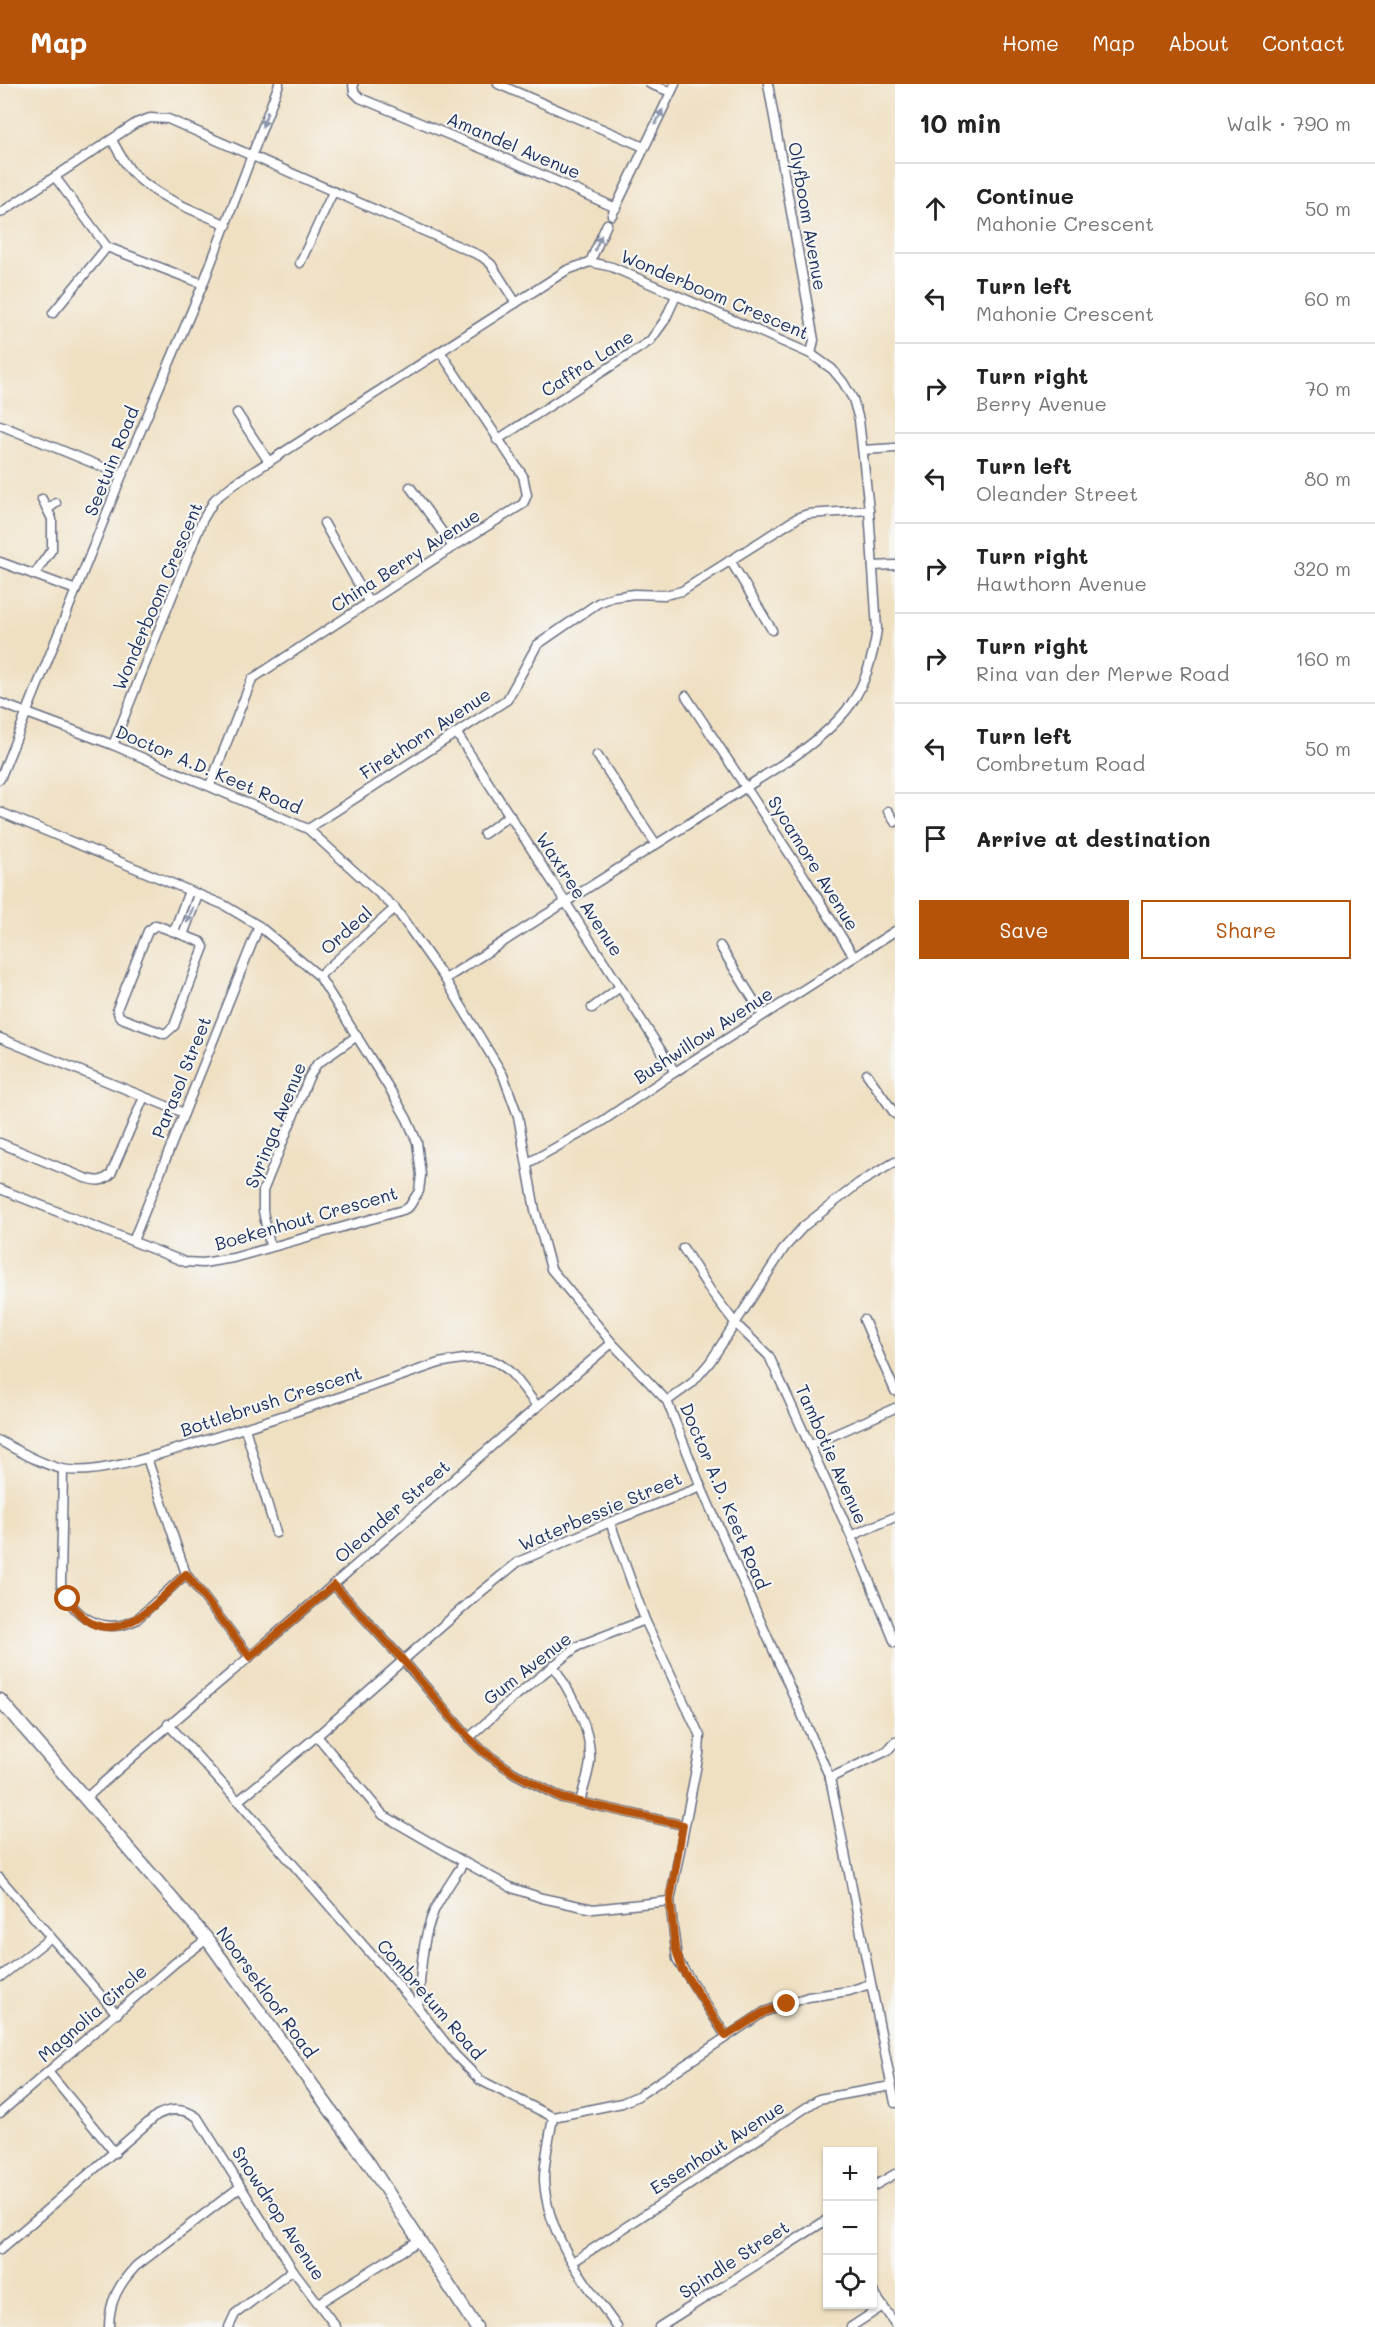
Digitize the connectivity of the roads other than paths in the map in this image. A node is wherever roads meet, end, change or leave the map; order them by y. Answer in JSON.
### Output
{"nodes":[{"id":1,"x":279,"y":84,"type":"edge"},
{"id":2,"x":353,"y":84,"type":"edge"},
{"id":3,"x":498,"y":84,"type":"edge"},
{"id":4,"x":650,"y":84,"type":"edge"},
{"id":5,"x":768,"y":84,"type":"edge"},
{"id":6,"x":673,"y":88,"type":"edge"},
{"id":7,"x":111,"y":140,"type":"junction"},
{"id":8,"x":644,"y":147,"type":"junction"},
{"id":9,"x":254,"y":155,"type":"junction"},
{"id":10,"x":55,"y":177,"type":"junction"},
{"id":11,"x":333,"y":192,"type":"junction"},
{"id":12,"x":0,"y":213,"type":"edge"},
{"id":13,"x":607,"y":224,"type":"dead end"},
{"id":14,"x":226,"y":225,"type":"junction"},
{"id":15,"x":107,"y":247,"type":"junction"},
{"id":16,"x":590,"y":262,"type":"junction"},
{"id":17,"x":300,"y":263,"type":"dead end"},
{"id":18,"x":203,"y":284,"type":"junction"},
{"id":19,"x":676,"y":296,"type":"junction"},
{"id":20,"x":516,"y":303,"type":"junction"},
{"id":21,"x":53,"y":313,"type":"dead end"},
{"id":22,"x":441,"y":353,"type":"junction"},
{"id":23,"x":811,"y":354,"type":"junction"},
{"id":24,"x":237,"y":413,"type":"dead end"},
{"id":25,"x":0,"y":425,"type":"edge"},
{"id":26,"x":497,"y":440,"type":"junction"},
{"id":27,"x":895,"y":448,"type":"edge"},
{"id":28,"x":863,"y":450,"type":"junction"},
{"id":29,"x":269,"y":462,"type":"junction"},
{"id":30,"x":122,"y":475,"type":"junction"},
{"id":31,"x":410,"y":487,"type":"dead end"},
{"id":32,"x":42,"y":499,"type":"dead end"},
{"id":33,"x":56,"y":503,"type":"dead end"},
{"id":34,"x":48,"y":509,"type":"junction"},
{"id":35,"x":869,"y":510,"type":"junction"},
{"id":36,"x":324,"y":523,"type":"dead end"},
{"id":37,"x":453,"y":547,"type":"junction"},
{"id":38,"x":730,"y":560,"type":"junction"},
{"id":39,"x":0,"y":562,"type":"edge"},
{"id":40,"x":895,"y":565,"type":"edge"},
{"id":41,"x":873,"y":566,"type":"junction"},
{"id":42,"x":34,"y":575,"type":"junction"},
{"id":43,"x":76,"y":590,"type":"junction"},
{"id":44,"x":369,"y":603,"type":"junction"},
{"id":45,"x":772,"y":630,"type":"dead end"},
{"id":46,"x":686,"y":696,"type":"dead end"},
{"id":47,"x":0,"y":703,"type":"edge"},
{"id":48,"x":28,"y":714,"type":"junction"},
{"id":49,"x":457,"y":734,"type":"junction"},
{"id":50,"x":113,"y":745,"type":"junction"},
{"id":51,"x":597,"y":755,"type":"dead end"},
{"id":52,"x":0,"y":779,"type":"edge"},
{"id":53,"x":210,"y":785,"type":"junction"},
{"id":54,"x":746,"y":787,"type":"junction"},
{"id":55,"x":888,"y":811,"type":"dead end"},
{"id":56,"x":0,"y":812,"type":"edge"},
{"id":57,"x":510,"y":815,"type":"junction"},
{"id":58,"x":895,"y":822,"type":"edge"},
{"id":59,"x":308,"y":829,"type":"junction"},
{"id":60,"x":484,"y":834,"type":"dead end"},
{"id":61,"x":656,"y":844,"type":"junction"},
{"id":62,"x":189,"y":891,"type":"junction"},
{"id":63,"x":198,"y":895,"type":"junction"},
{"id":64,"x":567,"y":902,"type":"junction"},
{"id":65,"x":395,"y":908,"type":"junction"},
{"id":66,"x":259,"y":926,"type":"junction"},
{"id":67,"x":895,"y":931,"type":"edge"},
{"id":68,"x":178,"y":933,"type":"junction"},
{"id":69,"x":720,"y":946,"type":"dead end"},
{"id":70,"x":854,"y":957,"type":"junction"},
{"id":71,"x":319,"y":976,"type":"junction"},
{"id":72,"x":445,"y":979,"type":"junction"},
{"id":73,"x":620,"y":987,"type":"junction"},
{"id":74,"x":592,"y":1008,"type":"dead end"},
{"id":75,"x":763,"y":1016,"type":"junction"},
{"id":76,"x":357,"y":1036,"type":"junction"},
{"id":77,"x":0,"y":1038,"type":"edge"},
{"id":78,"x":675,"y":1072,"type":"junction"},
{"id":79,"x":867,"y":1074,"type":"dead end"},
{"id":80,"x":144,"y":1096,"type":"junction"},
{"id":81,"x":184,"y":1113,"type":"junction"},
{"id":82,"x":895,"y":1114,"type":"edge"},
{"id":83,"x":0,"y":1143,"type":"edge"},
{"id":84,"x":895,"y":1162,"type":"edge"},
{"id":85,"x":528,"y":1163,"type":"junction"},
{"id":86,"x":0,"y":1188,"type":"edge"},
{"id":87,"x":133,"y":1241,"type":"junction"},
{"id":88,"x":270,"y":1246,"type":"junction"},
{"id":89,"x":683,"y":1248,"type":"dead end"},
{"id":90,"x":864,"y":1320,"type":"dead end"},
{"id":91,"x":736,"y":1324,"type":"junction"},
{"id":92,"x":612,"y":1344,"type":"junction"},
{"id":93,"x":895,"y":1391,"type":"edge"},
{"id":94,"x":668,"y":1401,"type":"junction"},
{"id":95,"x":537,"y":1406,"type":"junction"},
{"id":96,"x":895,"y":1408,"type":"edge"},
{"id":97,"x":245,"y":1428,"type":"junction"},
{"id":98,"x":0,"y":1441,"type":"edge"},
{"id":99,"x":811,"y":1445,"type":"junction"},
{"id":100,"x":147,"y":1458,"type":"junction"},
{"id":101,"x":63,"y":1470,"type":"junction"},
{"id":102,"x":701,"y":1486,"type":"junction"},
{"id":103,"x":895,"y":1517,"type":"edge"},
{"id":104,"x":610,"y":1522,"type":"junction"},
{"id":105,"x":276,"y":1533,"type":"dead end"},
{"id":106,"x":851,"y":1536,"type":"junction"},
{"id":107,"x":186,"y":1574,"type":"junction"},
{"id":108,"x":334,"y":1585,"type":"junction"},
{"id":109,"x":645,"y":1620,"type":"junction"},
{"id":110,"x":895,"y":1643,"type":"edge"},
{"id":111,"x":250,"y":1657,"type":"junction"},
{"id":112,"x":402,"y":1659,"type":"junction"},
{"id":113,"x":553,"y":1665,"type":"junction"},
{"id":114,"x":0,"y":1700,"type":"edge"},
{"id":115,"x":168,"y":1724,"type":"junction"},
{"id":116,"x":317,"y":1736,"type":"junction"},
{"id":117,"x":469,"y":1738,"type":"junction"},
{"id":118,"x":895,"y":1742,"type":"edge"},
{"id":119,"x":830,"y":1778,"type":"junction"},
{"id":120,"x":85,"y":1799,"type":"junction"},
{"id":121,"x":238,"y":1801,"type":"junction"},
{"id":122,"x":579,"y":1802,"type":"junction"},
{"id":123,"x":683,"y":1825,"type":"junction"},
{"id":124,"x":464,"y":1862,"type":"junction"},
{"id":125,"x":0,"y":1878,"type":"edge"},
{"id":126,"x":670,"y":1900,"type":"junction"},
{"id":127,"x":50,"y":1938,"type":"junction"},
{"id":128,"x":207,"y":1939,"type":"junction"},
{"id":129,"x":0,"y":1977,"type":"edge"},
{"id":130,"x":870,"y":1984,"type":"junction"},
{"id":131,"x":418,"y":2008,"type":"junction"},
{"id":132,"x":117,"y":2014,"type":"junction"},
{"id":133,"x":726,"y":2036,"type":"junction"},
{"id":134,"x":49,"y":2073,"type":"junction"},
{"id":135,"x":891,"y":2086,"type":"junction"},
{"id":136,"x":895,"y":2103,"type":"edge"},
{"id":137,"x":0,"y":2113,"type":"edge"},
{"id":138,"x":553,"y":2117,"type":"junction"},
{"id":139,"x":115,"y":2153,"type":"junction"},
{"id":140,"x":895,"y":2174,"type":"edge"},
{"id":141,"x":877,"y":2185,"type":"edge"},
{"id":142,"x":240,"y":2187,"type":"junction"},
{"id":143,"x":823,"y":2223,"type":"edge"},
{"id":144,"x":418,"y":2241,"type":"junction"},
{"id":145,"x":0,"y":2250,"type":"edge"},
{"id":146,"x":573,"y":2262,"type":"junction"},
{"id":147,"x":293,"y":2270,"type":"junction"},
{"id":148,"x":877,"y":2296,"type":"edge"},
{"id":149,"x":320,"y":2302,"type":"junction"},
{"id":150,"x":883,"y":2306,"type":"junction"},
{"id":151,"x":895,"y":2324,"type":"edge"},
{"id":152,"x":109,"y":2327,"type":"edge"},
{"id":153,"x":229,"y":2327,"type":"edge"},
{"id":154,"x":336,"y":2327,"type":"edge"},
{"id":155,"x":476,"y":2327,"type":"edge"},
{"id":156,"x":617,"y":2327,"type":"edge"},
{"id":157,"x":659,"y":2327,"type":"edge"},
{"id":158,"x":851,"y":2327,"type":"edge"}],
"edges":[{"from":1,"to":9,"type":"street","name":"Seetuin Road","one_way":true},
{"from":2,"to":8,"type":"street","name":"Amandel Avenue"},
{"from":3,"to":8,"type":"street"},
{"from":4,"to":6,"type":"street"},
{"from":5,"to":23,"type":"street","name":"Olyfboom Avenue"},
{"from":8,"to":6,"type":"street","name":"Amandel Avenue","one_way":true},
{"from":7,"to":9,"type":"street"},
{"from":7,"to":10,"type":"street"},
{"from":7,"to":14,"type":"street"},
{"from":9,"to":11,"type":"street"},
{"from":9,"to":14,"type":"street","name":"Seetuin Road"},
{"from":10,"to":12,"type":"street"},
{"from":10,"to":15,"type":"street"},
{"from":11,"to":17,"type":"street"},
{"from":11,"to":20,"type":"street"},
{"from":16,"to":13,"type":"street","one_way":true},
{"from":14,"to":18,"type":"street","name":"Seetuin Road"},
{"from":15,"to":18,"type":"street"},
{"from":15,"to":21,"type":"street"},
{"from":16,"to":19,"type":"street","name":"Wonderboom Crescent"},
{"from":16,"to":20,"type":"street","name":"Wonderboom Crescent"},
{"from":18,"to":30,"type":"street","name":"Seetuin Road"},
{"from":19,"to":23,"type":"street","name":"Wonderboom Crescent"},
{"from":19,"to":26,"type":"street","name":"Caffra Lane"},
{"from":20,"to":22,"type":"street","name":"Wonderboom Crescent"},
{"from":22,"to":26,"type":"street","name":"China Berry Avenue"},
{"from":22,"to":29,"type":"street","name":"Wonderboom Crescent"},
{"from":23,"to":28,"type":"street","name":"Wonderboom Crescent"},
{"from":24,"to":29,"type":"street"},
{"from":25,"to":30,"type":"street"},
{"from":26,"to":37,"type":"street","name":"China Berry Avenue"},
{"from":27,"to":28,"type":"street"},
{"from":28,"to":35,"type":"street","name":"Wonderboom Crescent"},
{"from":29,"to":50,"type":"street","name":"Wonderboom Crescent"},
{"from":30,"to":43,"type":"street","name":"Seetuin Road"},
{"from":31,"to":37,"type":"street"},
{"from":32,"to":34,"type":"street"},
{"from":33,"to":34,"type":"street"},
{"from":34,"to":42,"type":"street"},
{"from":35,"to":38,"type":"street","name":"Firethorn Avenue"},
{"from":35,"to":41,"type":"street","name":"Wonderboom Crescent"},
{"from":36,"to":44,"type":"street"},
{"from":37,"to":44,"type":"street","name":"China Berry Avenue"},
{"from":38,"to":45,"type":"street"},
{"from":38,"to":49,"type":"street","name":"Firethorn Avenue"},
{"from":39,"to":42,"type":"street"},
{"from":40,"to":41,"type":"street"},
{"from":41,"to":54,"type":"street","name":"Wonderboom Crescent"},
{"from":42,"to":43,"type":"street"},
{"from":43,"to":48,"type":"street","name":"Seetuin Road"},
{"from":44,"to":53,"type":"street","name":"China Berry Avenue"},
{"from":46,"to":54,"type":"street"},
{"from":47,"to":48,"type":"street","name":"Doctor A.D. Keet Road"},
{"from":48,"to":50,"type":"street","name":"Doctor A.D. Keet Road"},
{"from":48,"to":52,"type":"street","name":"Seetuin Road"},
{"from":49,"to":57,"type":"street","name":"Waxtree Avenue"},
{"from":49,"to":59,"type":"street","name":"Firethorn Avenue"},
{"from":50,"to":53,"type":"street","name":"Doctor A.D. Keet Road"},
{"from":51,"to":61,"type":"street"},
{"from":53,"to":59,"type":"street","name":"Doctor A.D. Keet Road"},
{"from":54,"to":61,"type":"street","name":"Wonderboom Crescent"},
{"from":54,"to":70,"type":"street","name":"Sycamore Avenue"},
{"from":55,"to":58,"type":"street"},
{"from":56,"to":62,"type":"street","name":"Boekenhout Crescent"},
{"from":57,"to":60,"type":"street"},
{"from":57,"to":64,"type":"street","name":"Waxtree Avenue"},
{"from":59,"to":65,"type":"street","name":"Doctor A.D. Keet Road"},
{"from":61,"to":64,"type":"street","name":"Wonderboom Crescent"},
{"from":62,"to":63,"type":"street","name":"Boekenhout Crescent"},
{"from":62,"to":68,"type":"street"},
{"from":63,"to":66,"type":"street","name":"Boekenhout Crescent"},
{"from":63,"to":68,"type":"street","one_way":true},
{"from":64,"to":72,"type":"street","name":"Wonderboom Crescent"},
{"from":64,"to":73,"type":"street","name":"Waxtree Avenue"},
{"from":65,"to":71,"type":"street","name":"Ordeal"},
{"from":65,"to":72,"type":"street","name":"Doctor A.D. Keet Road"},
{"from":66,"to":71,"type":"street","name":"Boekenhout Crescent"},
{"from":66,"to":81,"type":"street","name":"Parasol Street"},
{"from":67,"to":70,"type":"street","name":"Bushwillow Avenue"},
{"from":68,"to":68,"type":"street"},
{"from":69,"to":75,"type":"street"},
{"from":70,"to":75,"type":"street","name":"Bushwillow Avenue"},
{"from":71,"to":76,"type":"street","name":"Boekenhout Crescent"},
{"from":72,"to":85,"type":"street","name":"Doctor A.D. Keet Road"},
{"from":73,"to":74,"type":"street"},
{"from":73,"to":78,"type":"street","name":"Waxtree Avenue"},
{"from":75,"to":78,"type":"street","name":"Bushwillow Avenue"},
{"from":76,"to":88,"type":"street","name":"Syringa Avenue"},
{"from":76,"to":88,"type":"street","name":"Boekenhout Crescent"},
{"from":77,"to":80,"type":"street"},
{"from":78,"to":85,"type":"street","name":"Bushwillow Avenue"},
{"from":79,"to":82,"type":"street"},
{"from":80,"to":81,"type":"street"},
{"from":80,"to":83,"type":"street"},
{"from":81,"to":87,"type":"street","name":"Parasol Street"},
{"from":84,"to":91,"type":"street"},
{"from":85,"to":92,"type":"street","name":"Doctor A.D. Keet Road"},
{"from":86,"to":87,"type":"street","name":"Boekenhout Crescent"},
{"from":87,"to":88,"type":"street","name":"Boekenhout Crescent"},
{"from":89,"to":91,"type":"street","name":"Tambotie Avenue"},
{"from":90,"to":93,"type":"street"},
{"from":91,"to":94,"type":"street"},
{"from":91,"to":99,"type":"street","name":"Tambotie Avenue"},
{"from":92,"to":94,"type":"street","name":"Doctor A.D. Keet Road"},
{"from":92,"to":95,"type":"street","name":"Oleander Street"},
{"from":94,"to":102,"type":"street","name":"Doctor A.D. Keet Road"},
{"from":95,"to":97,"type":"street","name":"Bottlebrush Crescent"},
{"from":95,"to":108,"type":"street","name":"Oleander Street"},
{"from":96,"to":99,"type":"street"},
{"from":97,"to":100,"type":"street","name":"Bottlebrush Crescent"},
{"from":97,"to":105,"type":"street"},
{"from":98,"to":101,"type":"street","name":"Bottlebrush Crescent"},
{"from":99,"to":106,"type":"street","name":"Tambotie Avenue"},
{"from":100,"to":101,"type":"street","name":"Bottlebrush Crescent"},
{"from":100,"to":107,"type":"street"},
{"from":101,"to":107,"type":"street"},
{"from":102,"to":104,"type":"street","name":"Waterbessie Street"},
{"from":102,"to":119,"type":"street","name":"Doctor A.D. Keet Road"},
{"from":103,"to":106,"type":"street"},
{"from":104,"to":109,"type":"street"},
{"from":104,"to":112,"type":"street","name":"Waterbessie Street"},
{"from":106,"to":110,"type":"street","name":"Tambotie Avenue"},
{"from":107,"to":111,"type":"street"},
{"from":108,"to":111,"type":"street","name":"Oleander Street"},
{"from":108,"to":112,"type":"street"},
{"from":109,"to":113,"type":"street","name":"Gum Avenue"},
{"from":109,"to":123,"type":"street"},
{"from":111,"to":115,"type":"street","name":"Oleander Street"},
{"from":112,"to":116,"type":"street","name":"Waterbessie Street"},
{"from":112,"to":117,"type":"street"},
{"from":113,"to":117,"type":"street","name":"Gum Avenue"},
{"from":113,"to":122,"type":"street"},
{"from":114,"to":120,"type":"street","name":"Noorsekloof Road"},
{"from":115,"to":120,"type":"street","name":"Oleander Street"},
{"from":115,"to":121,"type":"street","name":"Combretum Road"},
{"from":116,"to":121,"type":"street","name":"Waterbessie Street"},
{"from":116,"to":124,"type":"street"},
{"from":117,"to":122,"type":"street"},
{"from":118,"to":119,"type":"street"},
{"from":119,"to":130,"type":"street","name":"Doctor A.D. Keet Road"},
{"from":120,"to":128,"type":"street","name":"Noorsekloof Road"},
{"from":121,"to":131,"type":"street","name":"Combretum Road"},
{"from":122,"to":123,"type":"street"},
{"from":123,"to":126,"type":"street"},
{"from":124,"to":126,"type":"street"},
{"from":124,"to":131,"type":"street"},
{"from":125,"to":127,"type":"street"},
{"from":126,"to":133,"type":"street"},
{"from":127,"to":129,"type":"street"},
{"from":127,"to":132,"type":"street"},
{"from":128,"to":132,"type":"street","name":"Magnolia Circle"},
{"from":128,"to":144,"type":"street","name":"Noorsekloof Road"},
{"from":130,"to":133,"type":"street"},
{"from":130,"to":135,"type":"street","name":"Doctor A.D. Keet Road"},
{"from":131,"to":138,"type":"street","name":"Combretum Road"},
{"from":132,"to":134,"type":"street","name":"Magnolia Circle"},
{"from":133,"to":138,"type":"street"},
{"from":134,"to":137,"type":"street","name":"Magnolia Circle"},
{"from":134,"to":139,"type":"street"},
{"from":135,"to":136,"type":"street","name":"Doctor A.D. Keet Road"},
{"from":135,"to":146,"type":"street","name":"Essenhout Avenue"},
{"from":138,"to":146,"type":"street"},
{"from":139,"to":142,"type":"street","name":"Snowdrop Avenue"},
{"from":139,"to":145,"type":"street"},
{"from":140,"to":141,"type":"street"},
{"from":142,"to":147,"type":"street","name":"Snowdrop Avenue"},
{"from":142,"to":152,"type":"street"},
{"from":143,"to":157,"type":"street","name":"Spindle Street"},
{"from":144,"to":149,"type":"street"},
{"from":144,"to":155,"type":"street","name":"Noorsekloof Road"},
{"from":146,"to":156,"type":"street"},
{"from":147,"to":149,"type":"street","name":"Snowdrop Avenue"},
{"from":147,"to":153,"type":"street"},
{"from":148,"to":150,"type":"street"},
{"from":149,"to":154,"type":"street","name":"Snowdrop Avenue"},
{"from":150,"to":151,"type":"street"},
{"from":150,"to":158,"type":"street"}]}
